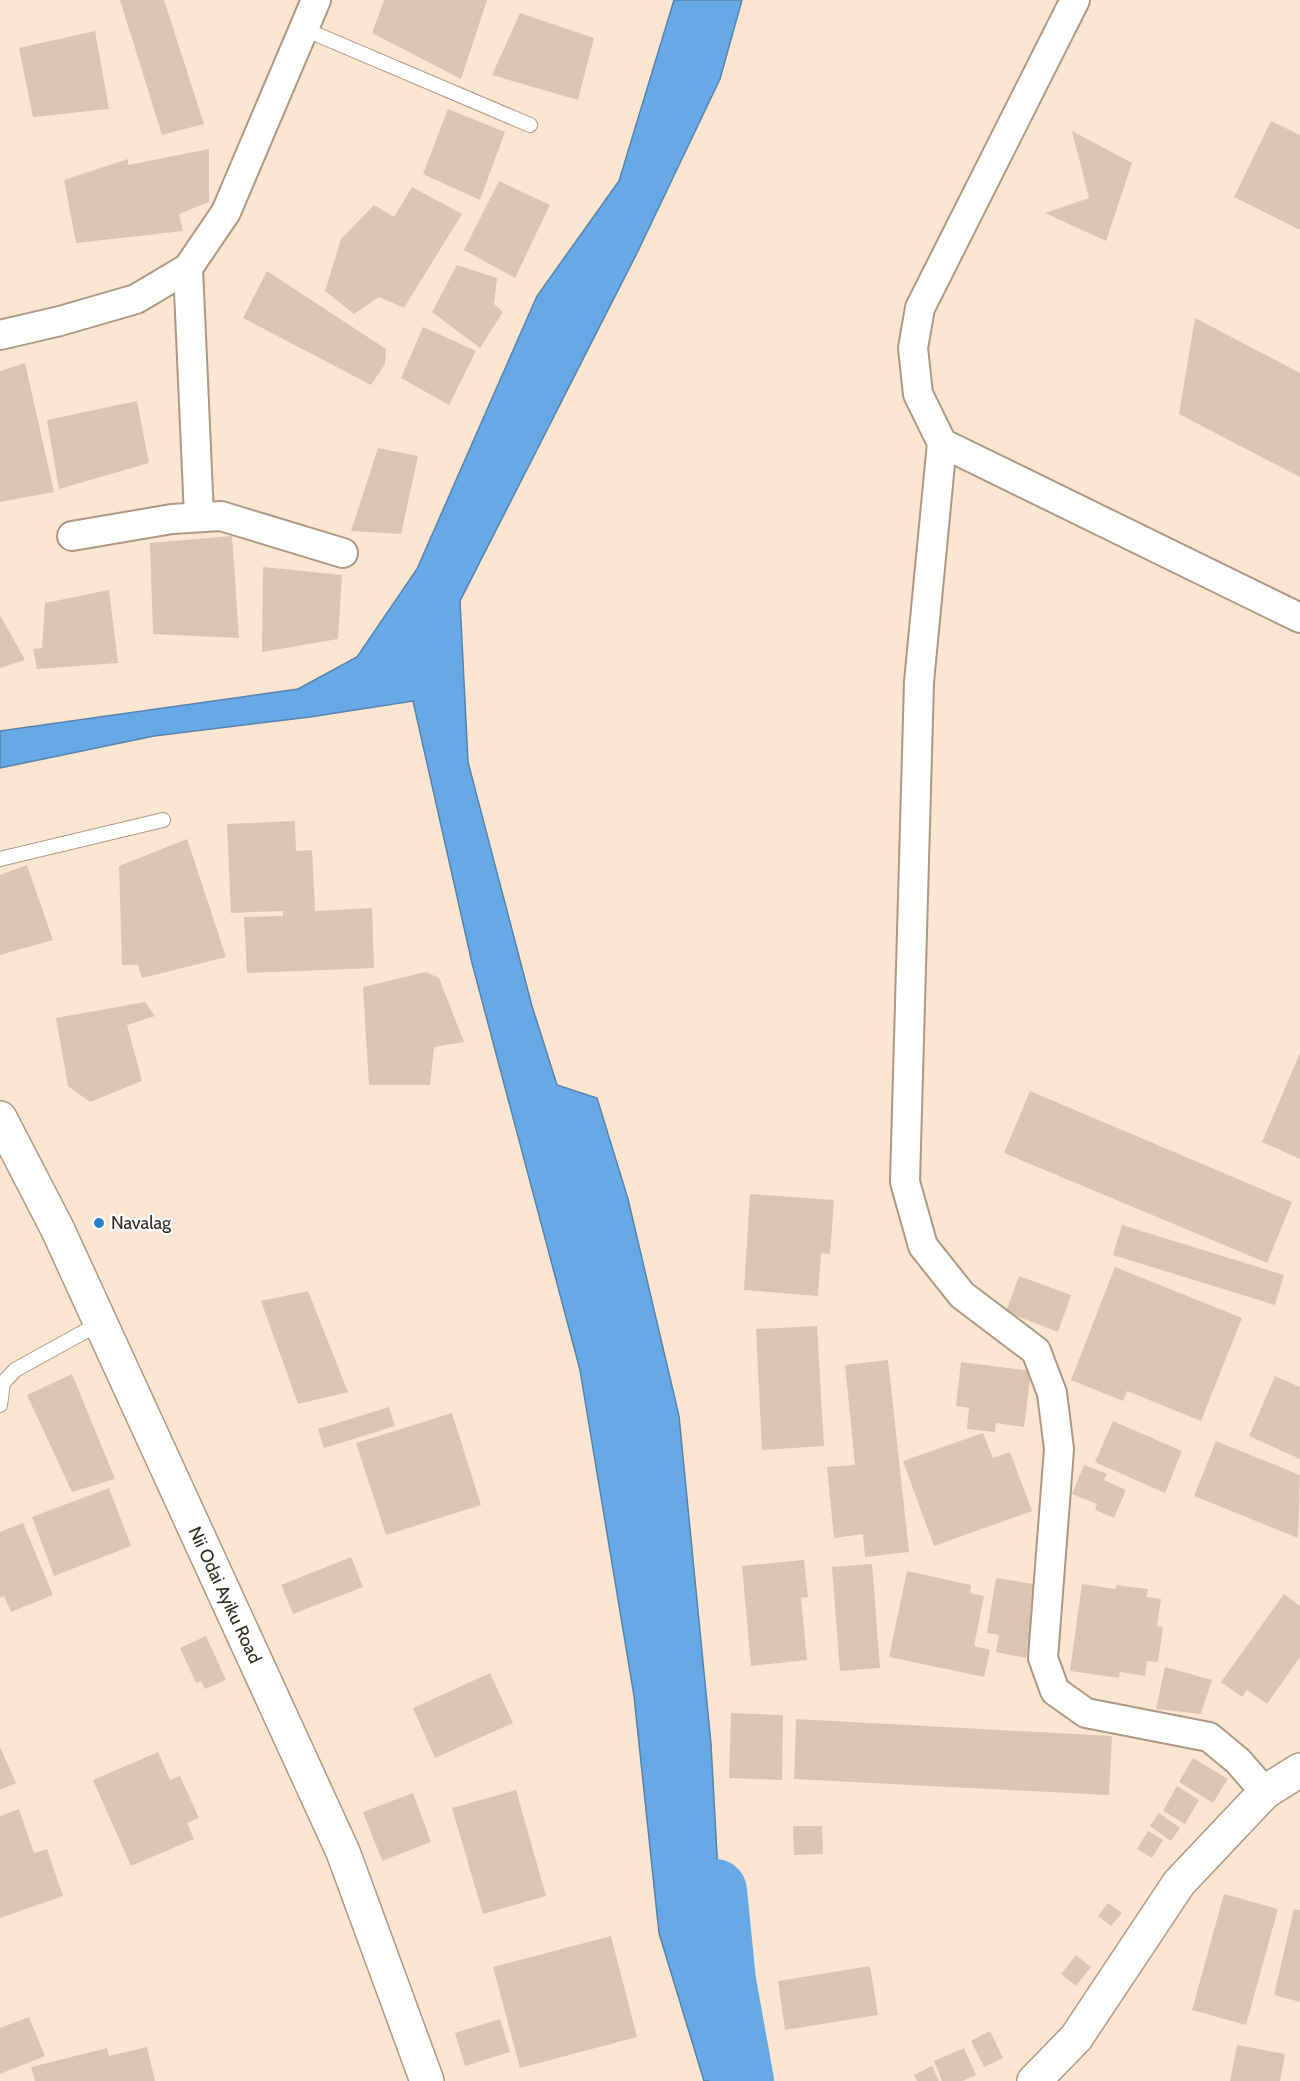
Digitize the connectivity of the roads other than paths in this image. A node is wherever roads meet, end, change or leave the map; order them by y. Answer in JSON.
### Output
{"nodes":[{"id":1,"x":316,"y":0,"type":"edge"},
{"id":2,"x":1075,"y":0,"type":"edge"},
{"id":3,"x":304,"y":29,"type":"junction"},
{"id":4,"x":530,"y":125,"type":"dead end"},
{"id":5,"x":188,"y":268,"type":"junction"},
{"id":6,"x":0,"y":335,"type":"edge"},
{"id":7,"x":942,"y":443,"type":"junction"},
{"id":8,"x":199,"y":516,"type":"junction"},
{"id":9,"x":72,"y":536,"type":"dead end"},
{"id":10,"x":343,"y":554,"type":"dead end"},
{"id":11,"x":1300,"y":618,"type":"edge"},
{"id":12,"x":163,"y":820,"type":"dead end"},
{"id":13,"x":0,"y":859,"type":"edge"},
{"id":14,"x":0,"y":1118,"type":"edge"},
{"id":15,"x":100,"y":1323,"type":"junction"},
{"id":16,"x":0,"y":1405,"type":"edge"},
{"id":17,"x":1300,"y":1770,"type":"edge"},
{"id":18,"x":1265,"y":1792,"type":"junction"},
{"id":19,"x":1036,"y":2080,"type":"edge"},
{"id":20,"x":427,"y":2081,"type":"edge"}],
"edges":[{"from":1,"to":3,"type":"street"},
{"from":2,"to":7,"type":"street"},
{"from":3,"to":4,"type":"lane"},
{"from":3,"to":5,"type":"street"},
{"from":5,"to":6,"type":"street"},
{"from":5,"to":8,"type":"street"},
{"from":7,"to":11,"type":"street"},
{"from":7,"to":18,"type":"street"},
{"from":8,"to":9,"type":"street"},
{"from":8,"to":10,"type":"street"},
{"from":12,"to":13,"type":"lane"},
{"from":14,"to":15,"type":"street","name":"Nii Odai Ayiku Road"},
{"from":15,"to":16,"type":"lane"},
{"from":15,"to":20,"type":"street","name":"Nii Odai Ayiku Road"},
{"from":17,"to":18,"type":"street"},
{"from":18,"to":19,"type":"street"}]}
